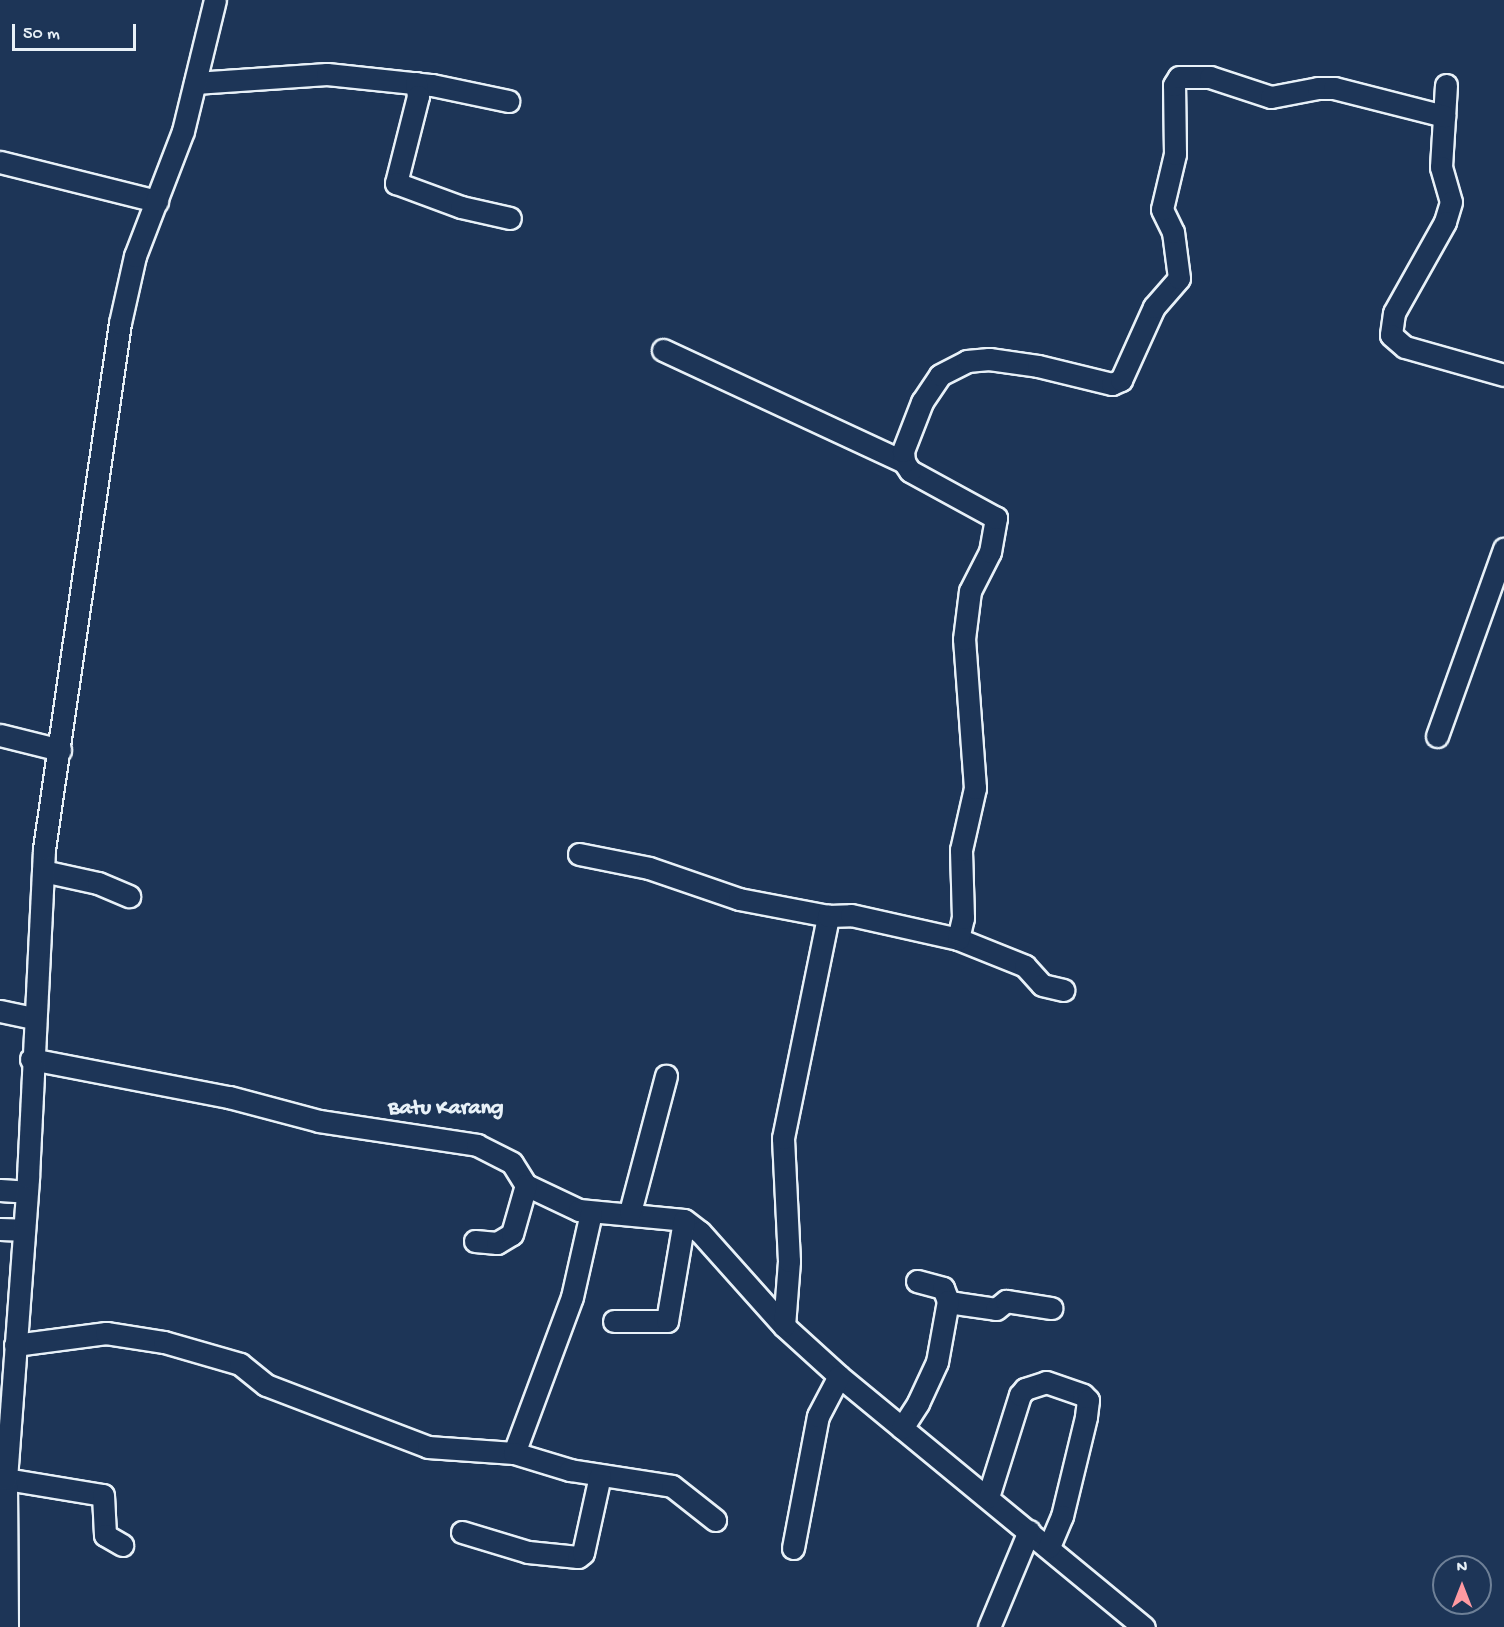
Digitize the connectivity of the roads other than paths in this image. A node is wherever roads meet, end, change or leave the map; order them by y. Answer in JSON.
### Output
{"nodes":[{"id":1,"x":215,"y":0,"type":"edge"},
{"id":2,"x":195,"y":83,"type":"junction"},
{"id":3,"x":416,"y":83,"type":"junction"},
{"id":4,"x":1446,"y":85,"type":"dead end"},
{"id":5,"x":508,"y":101,"type":"dead end"},
{"id":6,"x":1444,"y":116,"type":"junction"},
{"id":7,"x":0,"y":162,"type":"edge"},
{"id":8,"x":157,"y":201,"type":"junction"},
{"id":9,"x":510,"y":218,"type":"dead end"},
{"id":10,"x":663,"y":350,"type":"dead end"},
{"id":11,"x":1504,"y":375,"type":"edge"},
{"id":12,"x":904,"y":462,"type":"junction"},
{"id":13,"x":1504,"y":549,"type":"edge"},
{"id":14,"x":0,"y":735,"type":"edge"},
{"id":15,"x":1437,"y":736,"type":"dead end"},
{"id":16,"x":60,"y":750,"type":"junction"},
{"id":17,"x":579,"y":854,"type":"dead end"},
{"id":18,"x":43,"y":871,"type":"junction"},
{"id":19,"x":129,"y":896,"type":"dead end"},
{"id":20,"x":828,"y":916,"type":"junction"},
{"id":21,"x":958,"y":939,"type":"junction"},
{"id":22,"x":1063,"y":990,"type":"dead end"},
{"id":23,"x":0,"y":1011,"type":"edge"},
{"id":24,"x":34,"y":1018,"type":"junction"},
{"id":25,"x":31,"y":1059,"type":"junction"},
{"id":26,"x":666,"y":1076,"type":"dead end"},
{"id":27,"x":526,"y":1185,"type":"junction"},
{"id":28,"x":0,"y":1190,"type":"edge"},
{"id":29,"x":26,"y":1192,"type":"junction"},
{"id":30,"x":630,"y":1212,"type":"junction"},
{"id":31,"x":591,"y":1213,"type":"junction"},
{"id":32,"x":684,"y":1220,"type":"junction"},
{"id":33,"x":0,"y":1229,"type":"edge"},
{"id":34,"x":22,"y":1230,"type":"junction"},
{"id":35,"x":475,"y":1241,"type":"dead end"},
{"id":36,"x":917,"y":1281,"type":"dead end"},
{"id":37,"x":948,"y":1301,"type":"junction"},
{"id":38,"x":1051,"y":1308,"type":"dead end"},
{"id":39,"x":614,"y":1321,"type":"dead end"},
{"id":40,"x":784,"y":1326,"type":"junction"},
{"id":41,"x":15,"y":1345,"type":"junction"},
{"id":42,"x":839,"y":1376,"type":"junction"},
{"id":43,"x":902,"y":1428,"type":"junction"},
{"id":44,"x":514,"y":1453,"type":"junction"},
{"id":45,"x":600,"y":1476,"type":"junction"},
{"id":46,"x":6,"y":1479,"type":"junction"},
{"id":47,"x":988,"y":1497,"type":"junction"},
{"id":48,"x":715,"y":1520,"type":"dead end"},
{"id":49,"x":1029,"y":1531,"type":"junction"},
{"id":50,"x":462,"y":1532,"type":"dead end"},
{"id":51,"x":3,"y":1543,"type":"edge"},
{"id":52,"x":122,"y":1545,"type":"dead end"},
{"id":53,"x":1049,"y":1547,"type":"junction"},
{"id":54,"x":794,"y":1548,"type":"dead end"},
{"id":55,"x":7,"y":1627,"type":"edge"},
{"id":56,"x":989,"y":1627,"type":"edge"},
{"id":57,"x":1143,"y":1627,"type":"edge"}],
"edges":[{"from":1,"to":2,"type":"street"},
{"from":2,"to":3,"type":"street"},
{"from":2,"to":8,"type":"street"},
{"from":3,"to":5,"type":"street"},
{"from":3,"to":9,"type":"street"},
{"from":4,"to":6,"type":"street"},
{"from":6,"to":11,"type":"street"},
{"from":6,"to":12,"type":"street"},
{"from":7,"to":8,"type":"street"},
{"from":8,"to":16,"type":"street"},
{"from":10,"to":12,"type":"street"},
{"from":12,"to":21,"type":"street"},
{"from":13,"to":15,"type":"street"},
{"from":14,"to":16,"type":"street"},
{"from":16,"to":18,"type":"street"},
{"from":17,"to":20,"type":"street"},
{"from":18,"to":19,"type":"street"},
{"from":18,"to":24,"type":"street"},
{"from":20,"to":21,"type":"street"},
{"from":20,"to":40,"type":"street"},
{"from":21,"to":22,"type":"street"},
{"from":23,"to":24,"type":"street"},
{"from":24,"to":25,"type":"street"},
{"from":25,"to":27,"type":"street"},
{"from":25,"to":29,"type":"street"},
{"from":26,"to":30,"type":"street"},
{"from":27,"to":31,"type":"street"},
{"from":27,"to":35,"type":"street"},
{"from":28,"to":29,"type":"street"},
{"from":29,"to":34,"type":"street"},
{"from":30,"to":31,"type":"street"},
{"from":30,"to":32,"type":"street"},
{"from":31,"to":44,"type":"street"},
{"from":32,"to":39,"type":"street"},
{"from":32,"to":40,"type":"street"},
{"from":33,"to":34,"type":"street"},
{"from":34,"to":41,"type":"street"},
{"from":36,"to":37,"type":"street"},
{"from":37,"to":38,"type":"street"},
{"from":37,"to":43,"type":"street"},
{"from":40,"to":42,"type":"street"},
{"from":41,"to":44,"type":"street"},
{"from":41,"to":46,"type":"street"},
{"from":42,"to":43,"type":"street"},
{"from":42,"to":54,"type":"street"},
{"from":43,"to":47,"type":"street"},
{"from":44,"to":45,"type":"street"},
{"from":45,"to":48,"type":"street"},
{"from":45,"to":50,"type":"street"},
{"from":46,"to":51,"type":"street"},
{"from":46,"to":52,"type":"street"},
{"from":47,"to":49,"type":"street"},
{"from":47,"to":53,"type":"street"},
{"from":49,"to":53,"type":"street"},
{"from":49,"to":56,"type":"street"},
{"from":51,"to":55,"type":"street"},
{"from":53,"to":57,"type":"street"}]}
